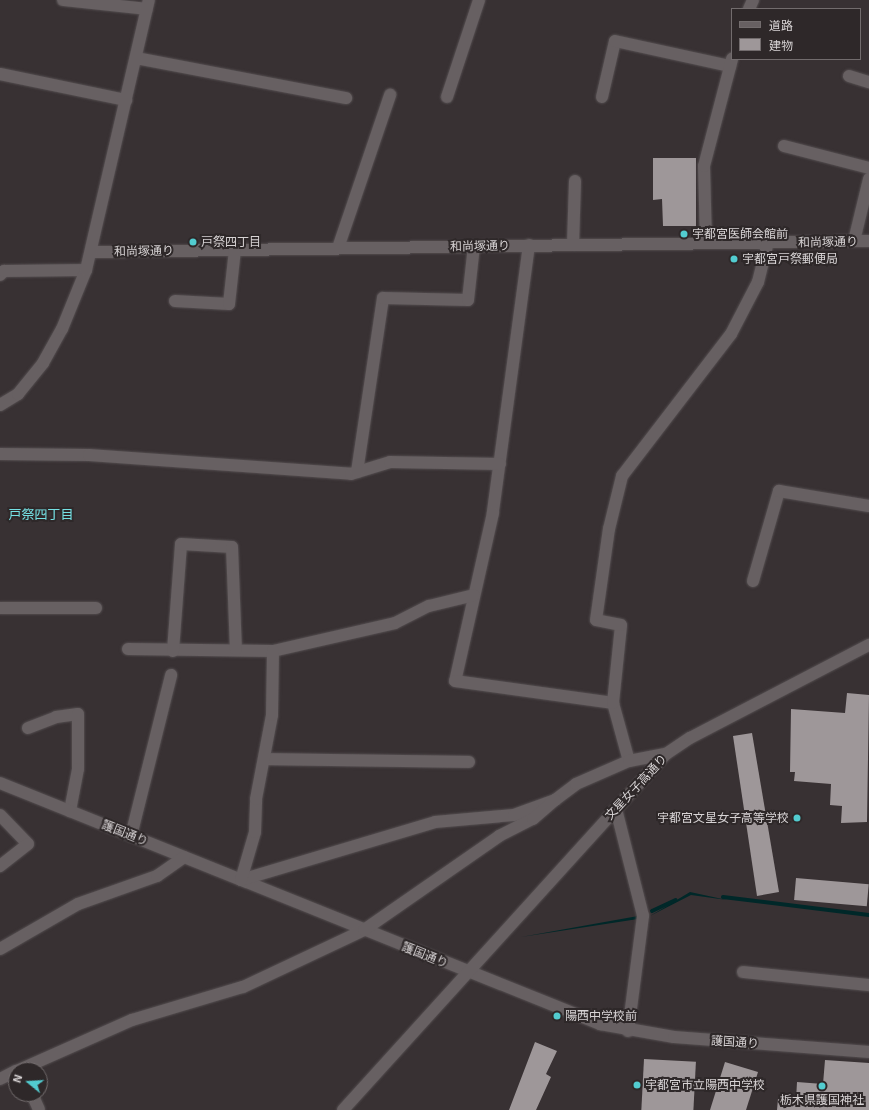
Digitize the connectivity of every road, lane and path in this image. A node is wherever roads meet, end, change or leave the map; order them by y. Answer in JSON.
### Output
{"nodes":[{"id":1,"x":63,"y":0,"type":"edge"},
{"id":2,"x":479,"y":0,"type":"edge"},
{"id":3,"x":148,"y":4,"type":"edge"},
{"id":4,"x":136,"y":58,"type":"junction"},
{"id":5,"x":731,"y":63,"type":"edge"},
{"id":6,"x":0,"y":74,"type":"edge"},
{"id":7,"x":849,"y":76,"type":"dead end"},
{"id":8,"x":869,"y":82,"type":"edge"},
{"id":9,"x":390,"y":95,"type":"dead end"},
{"id":10,"x":447,"y":97,"type":"dead end"},
{"id":11,"x":346,"y":98,"type":"dead end"},
{"id":12,"x":602,"y":98,"type":"dead end"},
{"id":13,"x":126,"y":100,"type":"junction"},
{"id":14,"x":784,"y":146,"type":"dead end"},
{"id":15,"x":869,"y":168,"type":"edge"},
{"id":16,"x":869,"y":179,"type":"edge"},
{"id":17,"x":574,"y":181,"type":"dead end"},
{"id":18,"x":869,"y":241,"type":"edge"},
{"id":19,"x":706,"y":242,"type":"junction"},
{"id":20,"x":768,"y":242,"type":"junction"},
{"id":21,"x":854,"y":242,"type":"junction"},
{"id":22,"x":573,"y":244,"type":"junction"},
{"id":23,"x":529,"y":245,"type":"junction"},
{"id":24,"x":474,"y":246,"type":"junction"},
{"id":25,"x":338,"y":248,"type":"junction"},
{"id":26,"x":235,"y":250,"type":"junction"},
{"id":27,"x":92,"y":252,"type":"junction"},
{"id":28,"x":86,"y":270,"type":"junction"},
{"id":29,"x":0,"y":276,"type":"edge"},
{"id":30,"x":175,"y":301,"type":"dead end"},
{"id":31,"x":0,"y":405,"type":"edge"},
{"id":32,"x":0,"y":454,"type":"edge"},
{"id":33,"x":500,"y":464,"type":"junction"},
{"id":34,"x":357,"y":472,"type":"junction"},
{"id":35,"x":869,"y":506,"type":"edge"},
{"id":36,"x":753,"y":581,"type":"dead end"},
{"id":37,"x":474,"y":595,"type":"junction"},
{"id":38,"x":0,"y":608,"type":"edge"},
{"id":39,"x":96,"y":608,"type":"dead end"},
{"id":40,"x":869,"y":646,"type":"edge"},
{"id":41,"x":128,"y":649,"type":"dead end"},
{"id":42,"x":236,"y":649,"type":"junction"},
{"id":43,"x":273,"y":651,"type":"junction"},
{"id":44,"x":173,"y":652,"type":"junction"},
{"id":45,"x":171,"y":675,"type":"dead end"},
{"id":46,"x":613,"y":703,"type":"junction"},
{"id":47,"x":28,"y":728,"type":"dead end"},
{"id":48,"x":666,"y":754,"type":"junction"},
{"id":49,"x":265,"y":760,"type":"junction"},
{"id":50,"x":629,"y":761,"type":"junction"},
{"id":51,"x":469,"y":762,"type":"dead end"},
{"id":52,"x":0,"y":783,"type":"edge"},
{"id":53,"x":555,"y":800,"type":"junction"},
{"id":54,"x":616,"y":809,"type":"junction"},
{"id":55,"x":70,"y":811,"type":"junction"},
{"id":56,"x":0,"y":815,"type":"edge"},
{"id":57,"x":131,"y":836,"type":"junction"},
{"id":58,"x":184,"y":857,"type":"junction"},
{"id":59,"x":0,"y":866,"type":"edge"},
{"id":60,"x":241,"y":880,"type":"junction"},
{"id":61,"x":364,"y":930,"type":"junction"},
{"id":62,"x":0,"y":949,"type":"edge"},
{"id":63,"x":467,"y":972,"type":"junction"},
{"id":64,"x":744,"y":972,"type":"dead end"},
{"id":65,"x":869,"y":985,"type":"edge"},
{"id":66,"x":628,"y":1031,"type":"junction"},
{"id":67,"x":869,"y":1052,"type":"edge"},
{"id":68,"x":38,"y":1062,"type":"edge"},
{"id":69,"x":343,"y":1110,"type":"edge"}],
"edges":[{"from":1,"to":3,"type":"street"},
{"from":2,"to":10,"type":"street"},
{"from":3,"to":4,"type":"street"},
{"from":4,"to":11,"type":"street"},
{"from":4,"to":13,"type":"street"},
{"from":5,"to":12,"type":"street"},
{"from":5,"to":19,"type":"street"},
{"from":6,"to":13,"type":"street"},
{"from":7,"to":8,"type":"street"},
{"from":9,"to":25,"type":"street"},
{"from":13,"to":27,"type":"street"},
{"from":14,"to":15,"type":"street"},
{"from":16,"to":21,"type":"street"},
{"from":17,"to":22,"type":"street"},
{"from":18,"to":21,"type":"street","name":"和尚塚通り"},
{"from":19,"to":20,"type":"street","name":"和尚塚通り"},
{"from":19,"to":22,"type":"street","name":"和尚塚通り"},
{"from":20,"to":21,"type":"street","name":"和尚塚通り"},
{"from":20,"to":46,"type":"street"},
{"from":22,"to":23,"type":"street","name":"和尚塚通り"},
{"from":23,"to":24,"type":"street","name":"和尚塚通り"},
{"from":23,"to":33,"type":"street"},
{"from":24,"to":25,"type":"street","name":"和尚塚通り"},
{"from":24,"to":34,"type":"street"},
{"from":25,"to":26,"type":"street","name":"和尚塚通り"},
{"from":26,"to":27,"type":"street","name":"和尚塚通り"},
{"from":26,"to":30,"type":"street"},
{"from":27,"to":28,"type":"street"},
{"from":28,"to":29,"type":"street"},
{"from":28,"to":31,"type":"street"},
{"from":32,"to":34,"type":"street"},
{"from":33,"to":34,"type":"street"},
{"from":33,"to":37,"type":"street"},
{"from":35,"to":36,"type":"street"},
{"from":37,"to":43,"type":"street"},
{"from":37,"to":46,"type":"street"},
{"from":38,"to":39,"type":"street"},
{"from":40,"to":48,"type":"street","name":"文星女子高通り"},
{"from":41,"to":44,"type":"street"},
{"from":42,"to":43,"type":"street"},
{"from":42,"to":44,"type":"street"},
{"from":42,"to":44,"type":"street"},
{"from":43,"to":49,"type":"street"},
{"from":45,"to":57,"type":"street"},
{"from":46,"to":50,"type":"street"},
{"from":47,"to":55,"type":"street"},
{"from":48,"to":50,"type":"street"},
{"from":48,"to":54,"type":"street","name":"文星女子高通り"},
{"from":49,"to":51,"type":"street"},
{"from":49,"to":60,"type":"street"},
{"from":50,"to":53,"type":"street"},
{"from":52,"to":55,"type":"street","name":"護国通り"},
{"from":53,"to":60,"type":"street"},
{"from":53,"to":61,"type":"street"},
{"from":54,"to":63,"type":"street","name":"文星女子高通り"},
{"from":54,"to":66,"type":"street"},
{"from":55,"to":57,"type":"street","name":"護国通り"},
{"from":56,"to":59,"type":"street"},
{"from":57,"to":58,"type":"street","name":"護国通り"},
{"from":58,"to":60,"type":"street","name":"護国通り"},
{"from":58,"to":62,"type":"street"},
{"from":60,"to":61,"type":"street","name":"護国通り"},
{"from":61,"to":63,"type":"street","name":"護国通り"},
{"from":61,"to":68,"type":"street"},
{"from":63,"to":66,"type":"street","name":"護国通り"},
{"from":63,"to":69,"type":"street","name":"文星女子高通り"},
{"from":64,"to":65,"type":"street"},
{"from":66,"to":67,"type":"street","name":"護国通り"}]}
